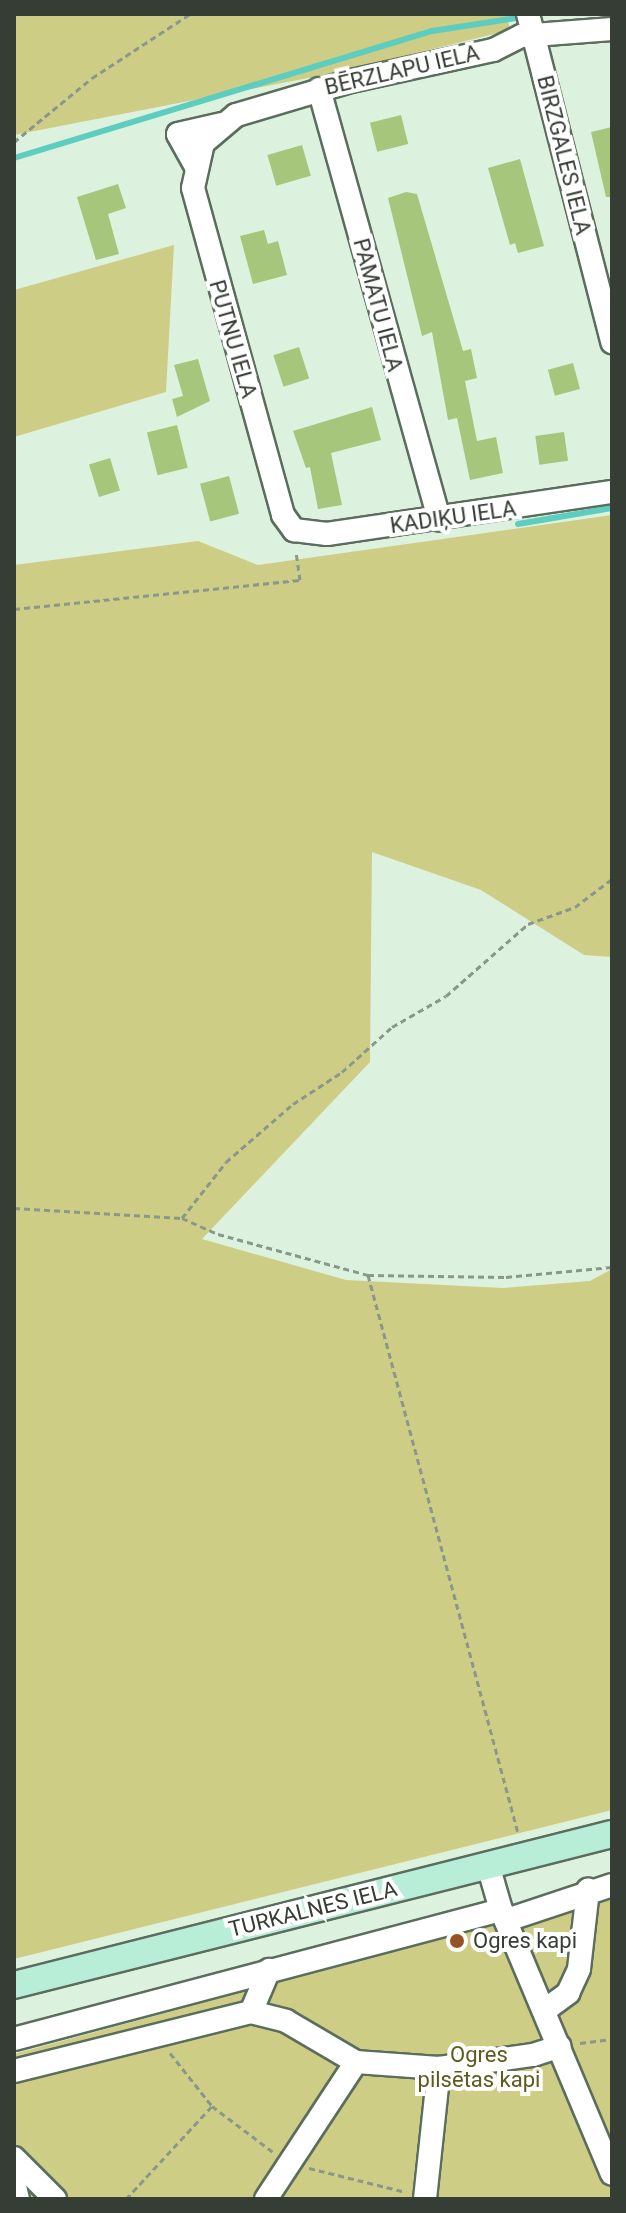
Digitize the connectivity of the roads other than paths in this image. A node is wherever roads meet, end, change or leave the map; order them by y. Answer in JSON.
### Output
{"nodes":[{"id":1,"x":530,"y":24,"type":"edge"},
{"id":2,"x":612,"y":29,"type":"edge"},
{"id":3,"x":319,"y":89,"type":"junction"},
{"id":4,"x":222,"y":124,"type":"junction"},
{"id":5,"x":203,"y":143,"type":"joint"},
{"id":6,"x":195,"y":165,"type":"junction"},
{"id":7,"x":612,"y":342,"type":"edge"},
{"id":8,"x":612,"y":492,"type":"edge"},
{"id":9,"x":439,"y":520,"type":"junction"},
{"id":10,"x":294,"y":530,"type":"joint"},
{"id":11,"x":612,"y":1834,"type":"edge"},
{"id":12,"x":488,"y":1865,"type":"junction"},
{"id":13,"x":612,"y":1885,"type":"edge"},
{"id":14,"x":588,"y":1890,"type":"junction"},
{"id":15,"x":504,"y":1915,"type":"junction"},
{"id":16,"x":269,"y":1970,"type":"junction"},
{"id":17,"x":14,"y":1985,"type":"edge"},
{"id":18,"x":545,"y":2010,"type":"junction"},
{"id":19,"x":251,"y":2012,"type":"junction"},
{"id":20,"x":14,"y":2039,"type":"edge"},
{"id":21,"x":560,"y":2046,"type":"junction"},
{"id":22,"x":356,"y":2062,"type":"junction"},
{"id":23,"x":439,"y":2068,"type":"junction"},
{"id":24,"x":14,"y":2071,"type":"edge"},
{"id":25,"x":14,"y":2158,"type":"edge"},
{"id":26,"x":612,"y":2174,"type":"edge"},
{"id":27,"x":14,"y":2182,"type":"edge"},
{"id":28,"x":425,"y":2198,"type":"edge"},
{"id":29,"x":18,"y":2199,"type":"edge"},
{"id":30,"x":55,"y":2199,"type":"edge"},
{"id":31,"x":266,"y":2199,"type":"edge"}],
"edges":[{"from":1,"to":2,"type":"street","name":"BĒRZLAPU IELA"},
{"from":1,"to":3,"type":"street","name":"BĒRZLAPU IELA"},
{"from":1,"to":7,"type":"street","name":"BIRZGALES IELA"},
{"from":3,"to":4,"type":"street","name":"BĒRZLAPU IELA"},
{"from":3,"to":9,"type":"street","name":"PAMATU IELA"},
{"from":4,"to":5,"type":"street","name":"BĒRZLAPU IELA"},
{"from":4,"to":6,"type":"street"},
{"from":5,"to":6,"type":"street","name":"PUTNU IELA"},
{"from":6,"to":10,"type":"street","name":"PUTNU IELA"},
{"from":8,"to":9,"type":"street","name":"KADIĶU IELA"},
{"from":9,"to":10,"type":"street","name":"KADIĶU IELA"},
{"from":11,"to":12,"type":"main road","name":"TURKALNES IELA"},
{"from":12,"to":15,"type":"street"},
{"from":12,"to":17,"type":"main road","name":"TURKALNES IELA"},
{"from":13,"to":14,"type":"street"},
{"from":14,"to":15,"type":"street"},
{"from":14,"to":18,"type":"street"},
{"from":15,"to":16,"type":"street"},
{"from":15,"to":18,"type":"street"},
{"from":16,"to":19,"type":"street"},
{"from":16,"to":20,"type":"street"},
{"from":18,"to":21,"type":"street"},
{"from":19,"to":22,"type":"street"},
{"from":19,"to":24,"type":"street"},
{"from":21,"to":23,"type":"street"},
{"from":21,"to":26,"type":"street"},
{"from":22,"to":23,"type":"street"},
{"from":22,"to":31,"type":"street"},
{"from":23,"to":28,"type":"street"},
{"from":25,"to":30,"type":"street"},
{"from":27,"to":29,"type":"street"}]}
